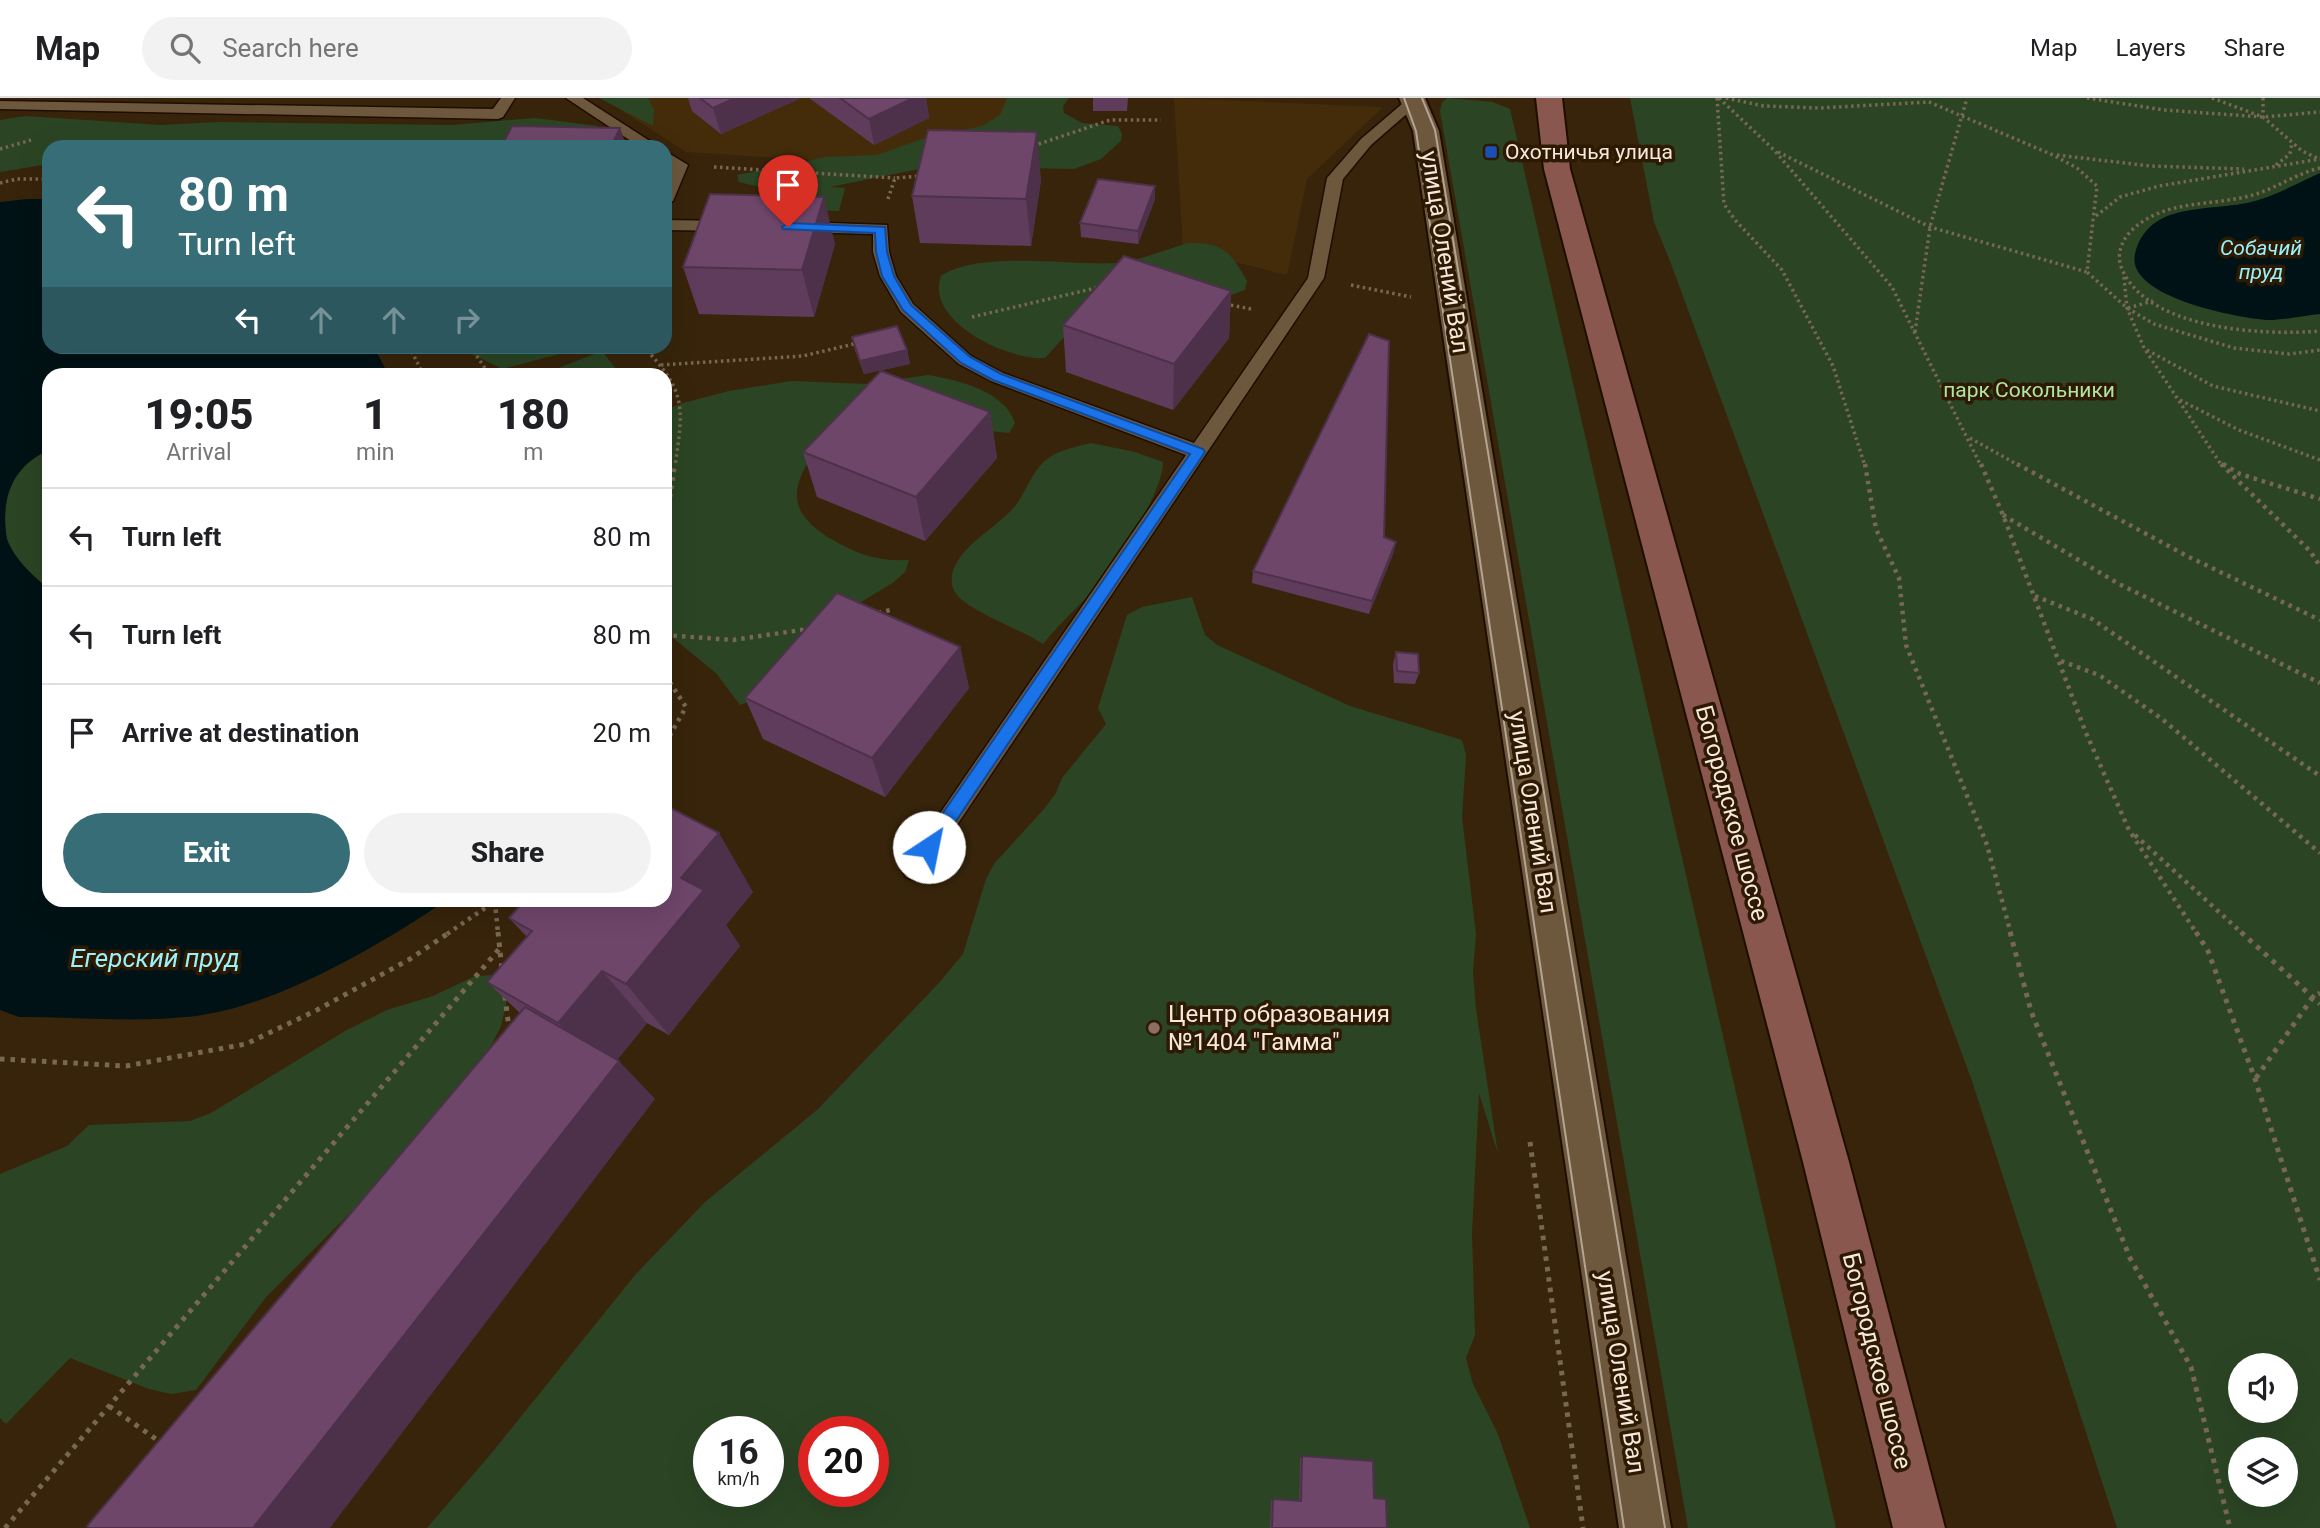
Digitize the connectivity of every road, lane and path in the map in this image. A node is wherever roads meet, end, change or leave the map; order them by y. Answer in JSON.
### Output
{"nodes":[{"id":1,"x":508,"y":98,"type":"edge"},
{"id":2,"x":573,"y":98,"type":"edge"},
{"id":3,"x":1718,"y":98,"type":"edge"},
{"id":4,"x":1726,"y":98,"type":"edge"},
{"id":5,"x":1939,"y":98,"type":"edge"},
{"id":6,"x":1968,"y":98,"type":"edge"},
{"id":7,"x":2087,"y":98,"type":"edge"},
{"id":8,"x":2212,"y":98,"type":"edge"},
{"id":9,"x":2263,"y":98,"type":"edge"},
{"id":10,"x":1414,"y":99,"type":"edge"},
{"id":11,"x":1545,"y":99,"type":"edge"},
{"id":12,"x":1929,"y":102,"type":"junction"},
{"id":13,"x":0,"y":106,"type":"edge"},
{"id":14,"x":2320,"y":112,"type":"edge"},
{"id":15,"x":1964,"y":117,"type":"junction"},
{"id":16,"x":2263,"y":117,"type":"junction"},
{"id":17,"x":1161,"y":120,"type":"dead end"},
{"id":18,"x":639,"y":140,"type":"edge"},
{"id":19,"x":2292,"y":142,"type":"junction"},
{"id":20,"x":1033,"y":146,"type":"edge"},
{"id":21,"x":1774,"y":150,"type":"junction"},
{"id":22,"x":2053,"y":155,"type":"junction"},
{"id":23,"x":2319,"y":159,"type":"edge"},
{"id":24,"x":672,"y":160,"type":"edge"},
{"id":25,"x":680,"y":165,"type":"junction"},
{"id":26,"x":2276,"y":166,"type":"junction"},
{"id":27,"x":2259,"y":169,"type":"junction"},
{"id":28,"x":2320,"y":169,"type":"edge"},
{"id":29,"x":932,"y":174,"type":"edge"},
{"id":30,"x":895,"y":178,"type":"junction"},
{"id":31,"x":42,"y":180,"type":"edge"},
{"id":32,"x":0,"y":183,"type":"edge"},
{"id":33,"x":672,"y":184,"type":"edge"},
{"id":34,"x":887,"y":203,"type":"dead end"},
{"id":35,"x":2095,"y":217,"type":"junction"},
{"id":36,"x":672,"y":225,"type":"edge"},
{"id":37,"x":747,"y":226,"type":"edge"},
{"id":38,"x":788,"y":227,"type":"edge"},
{"id":39,"x":1930,"y":227,"type":"junction"},
{"id":40,"x":2087,"y":272,"type":"junction"},
{"id":41,"x":2124,"y":277,"type":"junction"},
{"id":42,"x":1316,"y":278,"type":"junction"},
{"id":43,"x":1422,"y":300,"type":"dead end"},
{"id":44,"x":2153,"y":301,"type":"junction"},
{"id":45,"x":2127,"y":308,"type":"junction"},
{"id":46,"x":2320,"y":331,"type":"edge"},
{"id":47,"x":1915,"y":332,"type":"junction"},
{"id":48,"x":2144,"y":348,"type":"junction"},
{"id":49,"x":2320,"y":349,"type":"edge"},
{"id":50,"x":651,"y":354,"type":"edge"},
{"id":51,"x":663,"y":368,"type":"edge"},
{"id":52,"x":672,"y":382,"type":"edge"},
{"id":53,"x":2177,"y":398,"type":"junction"},
{"id":54,"x":2320,"y":411,"type":"edge"},
{"id":55,"x":1969,"y":438,"type":"junction"},
{"id":56,"x":1198,"y":452,"type":"junction"},
{"id":57,"x":2320,"y":460,"type":"edge"},
{"id":58,"x":2217,"y":461,"type":"junction"},
{"id":59,"x":672,"y":479,"type":"edge"},
{"id":60,"x":2320,"y":499,"type":"edge"},
{"id":61,"x":2003,"y":515,"type":"junction"},
{"id":62,"x":2310,"y":551,"type":"junction"},
{"id":63,"x":2320,"y":557,"type":"edge"},
{"id":64,"x":2320,"y":566,"type":"edge"},
{"id":65,"x":2034,"y":595,"type":"junction"},
{"id":66,"x":894,"y":609,"type":"dead end"},
{"id":67,"x":867,"y":615,"type":"edge"},
{"id":68,"x":2320,"y":620,"type":"edge"},
{"id":69,"x":813,"y":628,"type":"edge"},
{"id":70,"x":672,"y":636,"type":"edge"},
{"id":71,"x":2060,"y":661,"type":"junction"},
{"id":72,"x":2320,"y":683,"type":"edge"},
{"id":73,"x":672,"y":686,"type":"edge"},
{"id":74,"x":672,"y":732,"type":"edge"},
{"id":75,"x":2320,"y":776,"type":"edge"},
{"id":76,"x":2129,"y":830,"type":"junction"},
{"id":77,"x":2320,"y":853,"type":"edge"},
{"id":78,"x":914,"y":870,"type":"dead end"},
{"id":79,"x":486,"y":907,"type":"edge"},
{"id":80,"x":497,"y":907,"type":"edge"},
{"id":81,"x":500,"y":947,"type":"junction"},
{"id":82,"x":503,"y":974,"type":"edge"},
{"id":83,"x":504,"y":986,"type":"edge"},
{"id":84,"x":2320,"y":993,"type":"edge"},
{"id":85,"x":2313,"y":997,"type":"junction"},
{"id":86,"x":2320,"y":1004,"type":"edge"},
{"id":87,"x":510,"y":1038,"type":"edge"},
{"id":88,"x":0,"y":1059,"type":"edge"},
{"id":89,"x":2255,"y":1079,"type":"junction"},
{"id":90,"x":2320,"y":1280,"type":"edge"},
{"id":91,"x":109,"y":1406,"type":"junction"},
{"id":92,"x":174,"y":1451,"type":"edge"},
{"id":93,"x":5,"y":1528,"type":"edge"},
{"id":94,"x":1645,"y":1528,"type":"edge"},
{"id":95,"x":1919,"y":1528,"type":"edge"},
{"id":96,"x":2230,"y":1528,"type":"edge"}],
"edges":[{"from":1,"to":13,"type":"lane"},
{"from":2,"to":18,"type":"lane"},
{"from":3,"to":21,"type":"path"},
{"from":3,"to":96,"type":"path"},
{"from":4,"to":12,"type":"path"},
{"from":5,"to":12,"type":"path"},
{"from":6,"to":15,"type":"path"},
{"from":7,"to":16,"type":"path"},
{"from":8,"to":16,"type":"path"},
{"from":9,"to":16,"type":"path"},
{"from":10,"to":42,"type":"lane"},
{"from":10,"to":94,"type":"street","name":"улица Олений Вал"},
{"from":11,"to":95,"type":"main road","name":"Богородское шоссе"},
{"from":12,"to":15,"type":"path"},
{"from":14,"to":16,"type":"path"},
{"from":15,"to":22,"type":"path"},
{"from":15,"to":39,"type":"path"},
{"from":16,"to":19,"type":"path"},
{"from":17,"to":20,"type":"path"},
{"from":19,"to":23,"type":"path"},
{"from":19,"to":26,"type":"path"},
{"from":21,"to":39,"type":"path"},
{"from":21,"to":47,"type":"path"},
{"from":22,"to":27,"type":"path"},
{"from":22,"to":35,"type":"path"},
{"from":23,"to":26,"type":"path"},
{"from":24,"to":25,"type":"lane"},
{"from":25,"to":30,"type":"path"},
{"from":25,"to":33,"type":"lane"},
{"from":26,"to":27,"type":"path"},
{"from":27,"to":35,"type":"path"},
{"from":28,"to":41,"type":"path"},
{"from":29,"to":30,"type":"path"},
{"from":30,"to":34,"type":"path"},
{"from":31,"to":32,"type":"path"},
{"from":35,"to":40,"type":"path"},
{"from":36,"to":37,"type":"lane"},
{"from":38,"to":56,"type":"lane"},
{"from":39,"to":40,"type":"path"},
{"from":39,"to":47,"type":"path"},
{"from":40,"to":45,"type":"path"},
{"from":41,"to":44,"type":"path"},
{"from":41,"to":45,"type":"path"},
{"from":42,"to":43,"type":"path"},
{"from":42,"to":56,"type":"lane"},
{"from":44,"to":45,"type":"path"},
{"from":44,"to":46,"type":"path"},
{"from":45,"to":48,"type":"path"},
{"from":45,"to":49,"type":"path"},
{"from":47,"to":55,"type":"path"},
{"from":48,"to":53,"type":"path"},
{"from":48,"to":54,"type":"path"},
{"from":50,"to":51,"type":"path"},
{"from":52,"to":59,"type":"path"},
{"from":53,"to":57,"type":"path"},
{"from":53,"to":58,"type":"path"},
{"from":55,"to":61,"type":"path"},
{"from":55,"to":68,"type":"path"},
{"from":56,"to":78,"type":"lane"},
{"from":58,"to":60,"type":"path"},
{"from":58,"to":62,"type":"path"},
{"from":61,"to":65,"type":"path"},
{"from":61,"to":72,"type":"path"},
{"from":62,"to":63,"type":"path"},
{"from":62,"to":64,"type":"path"},
{"from":65,"to":71,"type":"path"},
{"from":65,"to":75,"type":"path"},
{"from":66,"to":67,"type":"path"},
{"from":69,"to":70,"type":"path"},
{"from":71,"to":76,"type":"path"},
{"from":71,"to":77,"type":"path"},
{"from":73,"to":74,"type":"path"},
{"from":76,"to":85,"type":"path"},
{"from":76,"to":89,"type":"path"},
{"from":79,"to":88,"type":"path"},
{"from":80,"to":81,"type":"path"},
{"from":81,"to":82,"type":"path"},
{"from":81,"to":91,"type":"path"},
{"from":83,"to":87,"type":"path"},
{"from":84,"to":85,"type":"path"},
{"from":85,"to":86,"type":"path"},
{"from":85,"to":89,"type":"path"},
{"from":89,"to":90,"type":"path"},
{"from":91,"to":92,"type":"path"},
{"from":91,"to":93,"type":"path"}]}
